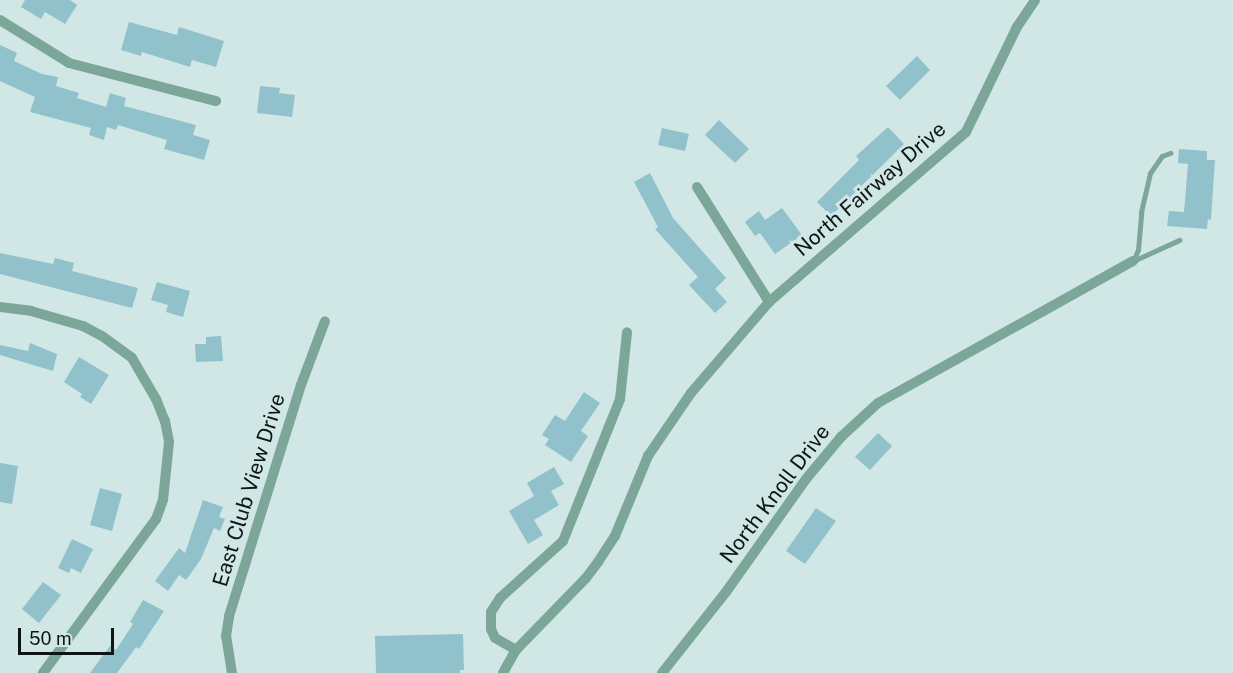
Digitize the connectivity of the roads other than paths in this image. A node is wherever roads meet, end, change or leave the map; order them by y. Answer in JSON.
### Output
{"nodes":[{"id":1,"x":1035,"y":0,"type":"edge"},
{"id":2,"x":0,"y":20,"type":"edge"},
{"id":3,"x":216,"y":101,"type":"dead end"},
{"id":4,"x":1170,"y":153,"type":"dead end"},
{"id":5,"x":697,"y":187,"type":"dead end"},
{"id":6,"x":1179,"y":240,"type":"dead end"},
{"id":7,"x":1133,"y":261,"type":"junction"},
{"id":8,"x":769,"y":302,"type":"junction"},
{"id":9,"x":0,"y":307,"type":"edge"},
{"id":10,"x":325,"y":321,"type":"dead end"},
{"id":11,"x":627,"y":332,"type":"dead end"},
{"id":12,"x":516,"y":650,"type":"junction"},
{"id":13,"x":43,"y":673,"type":"edge"},
{"id":14,"x":232,"y":673,"type":"edge"},
{"id":15,"x":503,"y":673,"type":"edge"},
{"id":16,"x":662,"y":673,"type":"edge"}],
"edges":[{"from":1,"to":8,"type":"street","name":"North Fairway Drive"},
{"from":2,"to":3,"type":"street"},
{"from":4,"to":7,"type":"lane"},
{"from":5,"to":8,"type":"street"},
{"from":6,"to":7,"type":"lane"},
{"from":7,"to":16,"type":"street","name":"North Knoll Drive"},
{"from":8,"to":12,"type":"street","name":"North Fairway Drive"},
{"from":9,"to":13,"type":"street"},
{"from":10,"to":14,"type":"street","name":"East Club View Drive"},
{"from":11,"to":12,"type":"street"},
{"from":12,"to":15,"type":"street","name":"North Fairway Drive"}]}
